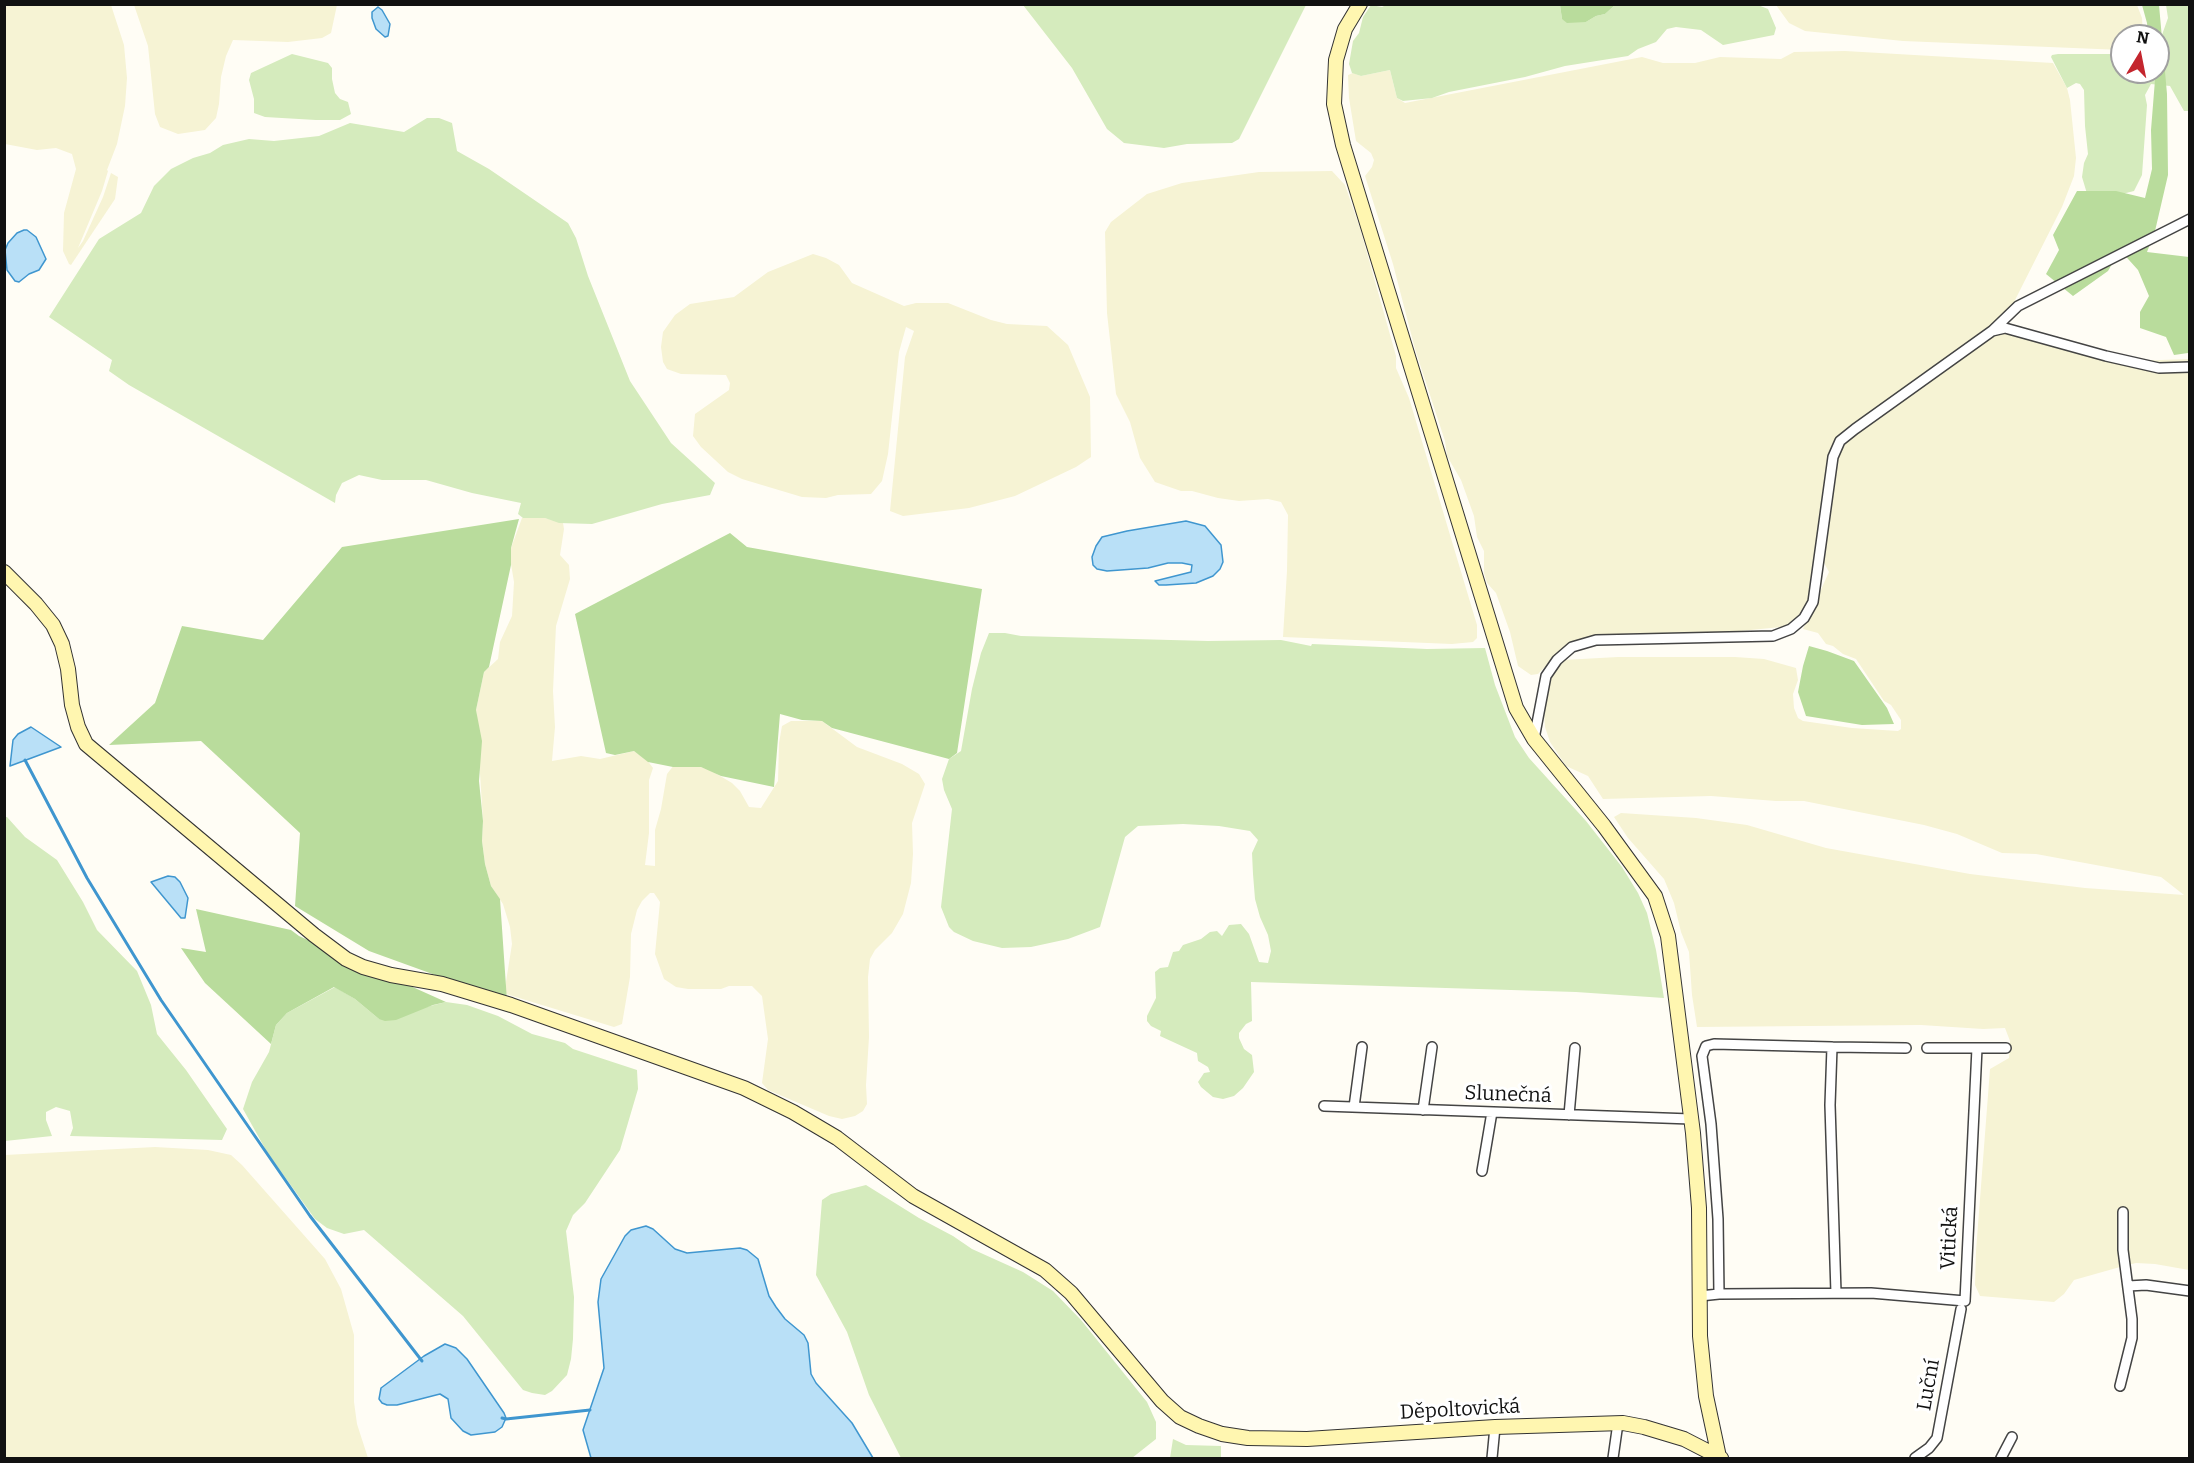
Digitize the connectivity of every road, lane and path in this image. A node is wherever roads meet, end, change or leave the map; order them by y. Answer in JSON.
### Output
{"nodes":[{"id":1,"x":1360,"y":4,"type":"edge"},
{"id":2,"x":2190,"y":219,"type":"edge"},
{"id":3,"x":1992,"y":331,"type":"junction"},
{"id":4,"x":2190,"y":367,"type":"edge"},
{"id":5,"x":4,"y":572,"type":"edge"},
{"id":6,"x":1534,"y":739,"type":"junction"},
{"id":7,"x":1362,"y":1047,"type":"dead end"},
{"id":8,"x":1432,"y":1047,"type":"dead end"},
{"id":9,"x":1832,"y":1047,"type":"junction"},
{"id":10,"x":1575,"y":1048,"type":"dead end"},
{"id":11,"x":1905,"y":1048,"type":"dead end"},
{"id":12,"x":1926,"y":1048,"type":"dead end"},
{"id":13,"x":1977,"y":1048,"type":"junction"},
{"id":14,"x":2006,"y":1048,"type":"dead end"},
{"id":15,"x":1324,"y":1106,"type":"dead end"},
{"id":16,"x":1354,"y":1107,"type":"junction"},
{"id":17,"x":1423,"y":1110,"type":"junction"},
{"id":18,"x":1492,"y":1112,"type":"junction"},
{"id":19,"x":1569,"y":1115,"type":"junction"},
{"id":20,"x":1691,"y":1119,"type":"junction"},
{"id":21,"x":1482,"y":1171,"type":"dead end"},
{"id":22,"x":2122,"y":1212,"type":"dead end"},
{"id":23,"x":2128,"y":1286,"type":"junction"},
{"id":24,"x":2190,"y":1291,"type":"edge"},
{"id":25,"x":1836,"y":1293,"type":"junction"},
{"id":26,"x":1719,"y":1294,"type":"junction"},
{"id":27,"x":1700,"y":1296,"type":"junction"},
{"id":28,"x":1961,"y":1310,"type":"dead end"},
{"id":29,"x":2120,"y":1386,"type":"dead end"},
{"id":30,"x":1618,"y":1423,"type":"junction"},
{"id":31,"x":1495,"y":1427,"type":"junction"},
{"id":32,"x":2012,"y":1437,"type":"dead end"},
{"id":33,"x":1492,"y":1458,"type":"edge"},
{"id":34,"x":1613,"y":1458,"type":"edge"},
{"id":35,"x":1720,"y":1458,"type":"edge"},
{"id":36,"x":1915,"y":1458,"type":"edge"},
{"id":37,"x":2001,"y":1458,"type":"edge"}],
"edges":[{"from":1,"to":6,"type":"street","name":"Děpoltovická"},
{"from":2,"to":3,"type":"street"},
{"from":3,"to":4,"type":"street"},
{"from":3,"to":6,"type":"street"},
{"from":5,"to":31,"type":"street","name":"Děpoltovická"},
{"from":6,"to":20,"type":"street","name":"Děpoltovická"},
{"from":7,"to":16,"type":"street"},
{"from":8,"to":17,"type":"street"},
{"from":9,"to":11,"type":"street"},
{"from":9,"to":25,"type":"street"},
{"from":9,"to":26,"type":"street"},
{"from":10,"to":19,"type":"street"},
{"from":12,"to":13,"type":"street"},
{"from":13,"to":14,"type":"street"},
{"from":13,"to":25,"type":"street","name":"Vitická"},
{"from":15,"to":16,"type":"street","name":"Slunečná"},
{"from":16,"to":17,"type":"street","name":"Slunečná"},
{"from":17,"to":18,"type":"street","name":"Slunečná"},
{"from":18,"to":19,"type":"street","name":"Slunečná"},
{"from":18,"to":21,"type":"street"},
{"from":19,"to":20,"type":"street","name":"Slunečná"},
{"from":20,"to":27,"type":"street","name":"Děpoltovická"},
{"from":22,"to":23,"type":"street"},
{"from":23,"to":24,"type":"street"},
{"from":23,"to":29,"type":"street"},
{"from":25,"to":26,"type":"street","name":"Vitická"},
{"from":26,"to":27,"type":"street","name":"Vitická"},
{"from":27,"to":35,"type":"street","name":"Děpoltovická"},
{"from":28,"to":36,"type":"street","name":"Luční"},
{"from":30,"to":31,"type":"street","name":"Děpoltovická"},
{"from":30,"to":34,"type":"street"},
{"from":30,"to":35,"type":"street","name":"Děpoltovická"},
{"from":31,"to":33,"type":"street"},
{"from":32,"to":37,"type":"street"}]}
